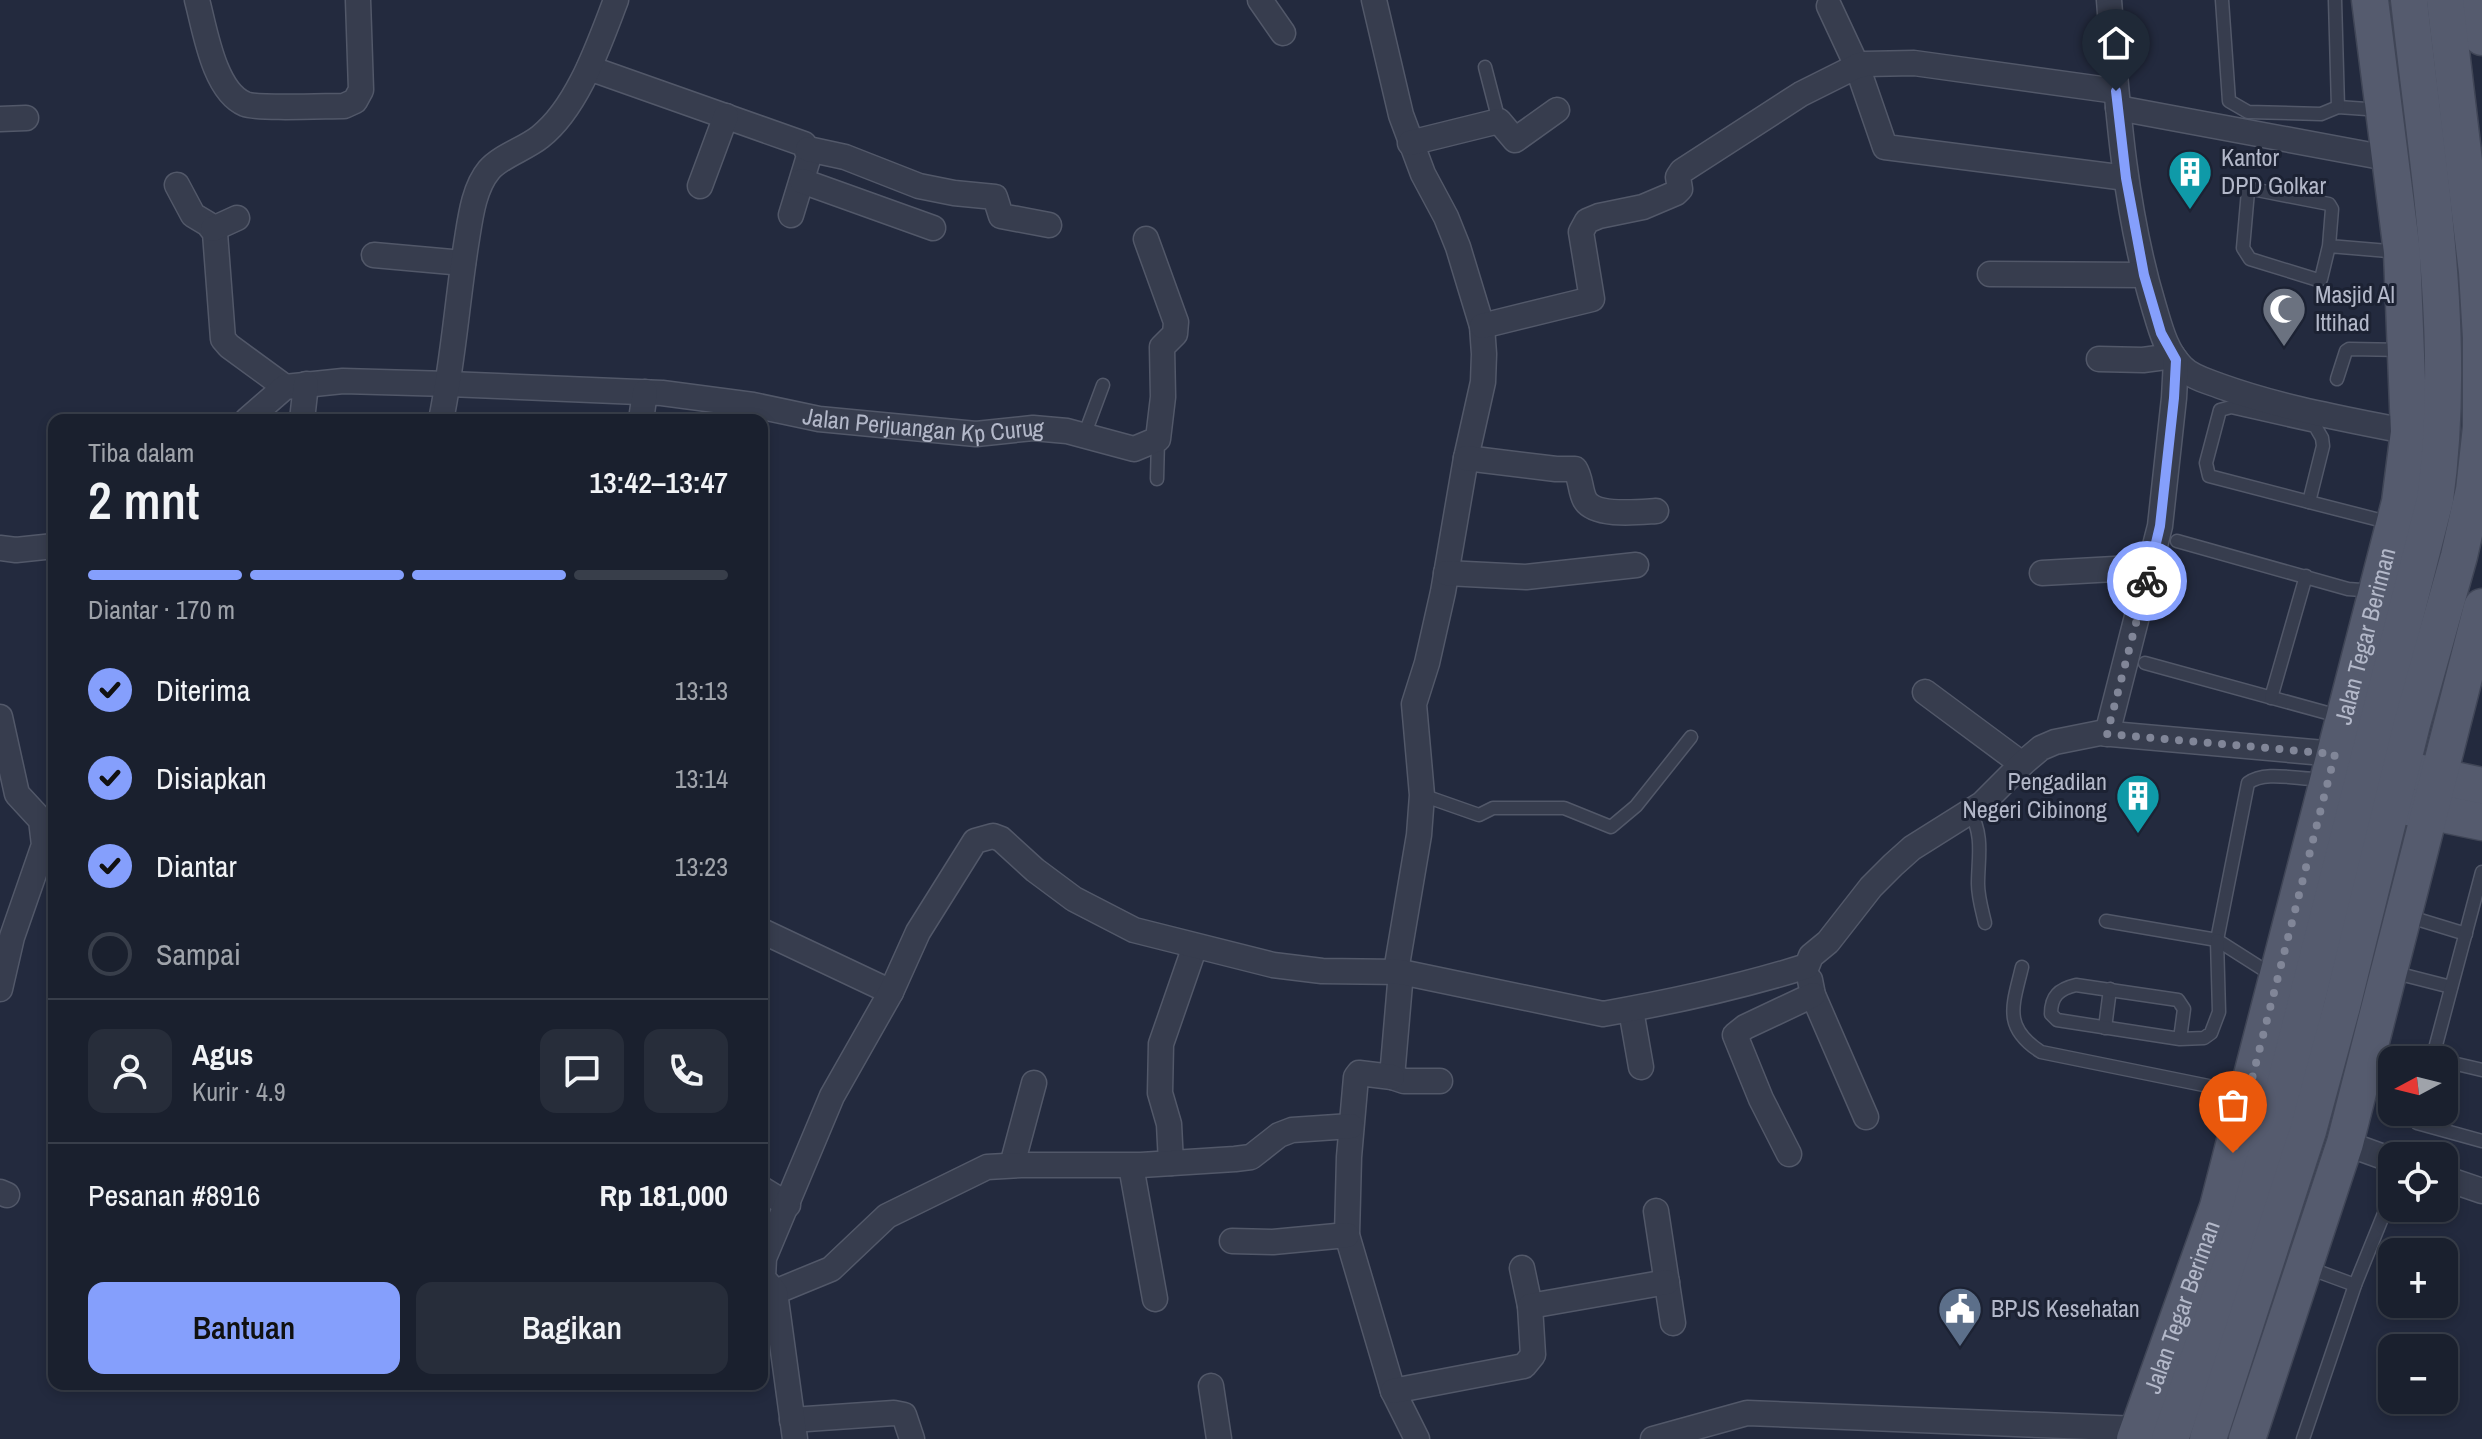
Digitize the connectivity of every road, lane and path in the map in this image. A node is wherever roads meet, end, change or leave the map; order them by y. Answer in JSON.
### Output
{"nodes":[{"id":1,"x":197,"y":0,"type":"edge"},
{"id":2,"x":358,"y":0,"type":"edge"},
{"id":3,"x":616,"y":0,"type":"edge"},
{"id":4,"x":1260,"y":0,"type":"edge"},
{"id":5,"x":1374,"y":0,"type":"edge"},
{"id":6,"x":2109,"y":0,"type":"edge"},
{"id":7,"x":2222,"y":0,"type":"edge"},
{"id":8,"x":2335,"y":0,"type":"edge"},
{"id":9,"x":2370,"y":0,"type":"edge"},
{"id":10,"x":2409,"y":0,"type":"edge"},
{"id":11,"x":2445,"y":0,"type":"edge"},
{"id":12,"x":2478,"y":0,"type":"edge"},
{"id":13,"x":1829,"y":6,"type":"dead end"},
{"id":14,"x":1283,"y":33,"type":"dead end"},
{"id":15,"x":2482,"y":37,"type":"edge"},
{"id":16,"x":1857,"y":66,"type":"junction"},
{"id":17,"x":1485,"y":67,"type":"dead end"},
{"id":18,"x":589,"y":68,"type":"junction"},
{"id":19,"x":2117,"y":100,"type":"junction"},
{"id":20,"x":2338,"y":107,"type":"junction"},
{"id":21,"x":1557,"y":110,"type":"dead end"},
{"id":22,"x":2386,"y":110,"type":"junction"},
{"id":23,"x":726,"y":116,"type":"junction"},
{"id":24,"x":26,"y":118,"type":"dead end"},
{"id":25,"x":0,"y":119,"type":"edge"},
{"id":26,"x":1499,"y":121,"type":"junction"},
{"id":27,"x":1410,"y":143,"type":"junction"},
{"id":28,"x":808,"y":149,"type":"junction"},
{"id":29,"x":2392,"y":159,"type":"junction"},
{"id":30,"x":2126,"y":178,"type":"junction"},
{"id":31,"x":802,"y":181,"type":"junction"},
{"id":32,"x":177,"y":185,"type":"dead end"},
{"id":33,"x":700,"y":186,"type":"dead end"},
{"id":34,"x":791,"y":215,"type":"dead end"},
{"id":35,"x":237,"y":218,"type":"dead end"},
{"id":36,"x":1049,"y":225,"type":"dead end"},
{"id":37,"x":933,"y":228,"type":"dead end"},
{"id":38,"x":213,"y":229,"type":"junction"},
{"id":39,"x":1146,"y":239,"type":"dead end"},
{"id":40,"x":2329,"y":246,"type":"junction"},
{"id":41,"x":2402,"y":252,"type":"junction"},
{"id":42,"x":374,"y":255,"type":"dead end"},
{"id":43,"x":463,"y":263,"type":"junction"},
{"id":44,"x":1990,"y":274,"type":"dead end"},
{"id":45,"x":2144,"y":275,"type":"junction"},
{"id":46,"x":1482,"y":326,"type":"junction"},
{"id":47,"x":2481,"y":338,"type":"edge"},
{"id":48,"x":2407,"y":350,"type":"junction"},
{"id":49,"x":2174,"y":358,"type":"junction"},
{"id":50,"x":2099,"y":359,"type":"dead end"},
{"id":51,"x":2337,"y":379,"type":"dead end"},
{"id":52,"x":449,"y":384,"type":"junction"},
{"id":53,"x":1103,"y":385,"type":"dead end"},
{"id":54,"x":296,"y":386,"type":"junction"},
{"id":55,"x":645,"y":392,"type":"junction"},
{"id":56,"x":256,"y":414,"type":"edge"},
{"id":57,"x":301,"y":414,"type":"edge"},
{"id":58,"x":442,"y":414,"type":"edge"},
{"id":59,"x":642,"y":414,"type":"edge"},
{"id":60,"x":2409,"y":432,"type":"junction"},
{"id":61,"x":1084,"y":436,"type":"junction"},
{"id":62,"x":1158,"y":439,"type":"junction"},
{"id":63,"x":1466,"y":458,"type":"junction"},
{"id":64,"x":1157,"y":479,"type":"dead end"},
{"id":65,"x":2309,"y":502,"type":"junction"},
{"id":66,"x":1656,"y":511,"type":"dead end"},
{"id":67,"x":2394,"y":524,"type":"junction"},
{"id":68,"x":2177,"y":541,"type":"dead end"},
{"id":69,"x":48,"y":547,"type":"edge"},
{"id":70,"x":0,"y":550,"type":"edge"},
{"id":71,"x":1636,"y":565,"type":"dead end"},
{"id":72,"x":2151,"y":567,"type":"junction"},
{"id":73,"x":1446,"y":573,"type":"junction"},
{"id":74,"x":2042,"y":573,"type":"dead end"},
{"id":75,"x":2306,"y":576,"type":"junction"},
{"id":76,"x":2377,"y":591,"type":"junction"},
{"id":77,"x":2481,"y":615,"type":"edge"},
{"id":78,"x":2145,"y":663,"type":"dead end"},
{"id":79,"x":1925,"y":692,"type":"dead end"},
{"id":80,"x":2271,"y":698,"type":"junction"},
{"id":81,"x":0,"y":717,"type":"edge"},
{"id":82,"x":2344,"y":718,"type":"junction"},
{"id":83,"x":2107,"y":734,"type":"junction"},
{"id":84,"x":1691,"y":737,"type":"dead end"},
{"id":85,"x":2022,"y":764,"type":"junction"},
{"id":86,"x":2358,"y":766,"type":"junction"},
{"id":87,"x":1421,"y":778,"type":"junction"},
{"id":88,"x":2482,"y":786,"type":"edge"},
{"id":89,"x":2435,"y":794,"type":"junction"},
{"id":90,"x":2376,"y":800,"type":"junction"},
{"id":91,"x":1970,"y":812,"type":"junction"},
{"id":92,"x":2482,"y":822,"type":"edge"},
{"id":93,"x":2482,"y":872,"type":"edge"},
{"id":94,"x":2404,"y":915,"type":"junction"},
{"id":95,"x":2106,"y":921,"type":"dead end"},
{"id":96,"x":1985,"y":923,"type":"dead end"},
{"id":97,"x":768,"y":934,"type":"edge"},
{"id":98,"x":2466,"y":934,"type":"junction"},
{"id":99,"x":2217,"y":940,"type":"junction"},
{"id":100,"x":1195,"y":946,"type":"junction"},
{"id":101,"x":1807,"y":966,"type":"junction"},
{"id":102,"x":2022,"y":967,"type":"dead end"},
{"id":103,"x":1399,"y":971,"type":"junction"},
{"id":104,"x":2389,"y":971,"type":"junction"},
{"id":105,"x":2293,"y":987,"type":"junction"},
{"id":106,"x":2451,"y":987,"type":"junction"},
{"id":107,"x":0,"y":989,"type":"edge"},
{"id":108,"x":2110,"y":989,"type":"junction"},
{"id":109,"x":891,"y":992,"type":"junction"},
{"id":110,"x":1813,"y":995,"type":"junction"},
{"id":111,"x":2342,"y":1006,"type":"junction"},
{"id":112,"x":1631,"y":1010,"type":"junction"},
{"id":113,"x":2105,"y":1028,"type":"junction"},
{"id":114,"x":2180,"y":1039,"type":"junction"},
{"id":115,"x":2440,"y":1046,"type":"edge"},
{"id":116,"x":2458,"y":1065,"type":"edge"},
{"id":117,"x":1641,"y":1067,"type":"dead end"},
{"id":118,"x":2482,"y":1070,"type":"edge"},
{"id":119,"x":1392,"y":1077,"type":"junction"},
{"id":120,"x":1440,"y":1081,"type":"dead end"},
{"id":121,"x":1034,"y":1083,"type":"dead end"},
{"id":122,"x":2248,"y":1093,"type":"junction"},
{"id":123,"x":1866,"y":1117,"type":"dead end"},
{"id":124,"x":1351,"y":1126,"type":"junction"},
{"id":125,"x":2430,"y":1126,"type":"edge"},
{"id":126,"x":2482,"y":1141,"type":"edge"},
{"id":127,"x":2345,"y":1143,"type":"junction"},
{"id":128,"x":1789,"y":1154,"type":"dead end"},
{"id":129,"x":2378,"y":1155,"type":"edge"},
{"id":130,"x":1171,"y":1163,"type":"junction"},
{"id":131,"x":1012,"y":1165,"type":"junction"},
{"id":132,"x":1131,"y":1166,"type":"junction"},
{"id":133,"x":2458,"y":1183,"type":"edge"},
{"id":134,"x":2482,"y":1191,"type":"edge"},
{"id":135,"x":768,"y":1193,"type":"edge"},
{"id":136,"x":788,"y":1205,"type":"junction"},
{"id":137,"x":1656,"y":1211,"type":"dead end"},
{"id":138,"x":2381,"y":1222,"type":"edge"},
{"id":139,"x":1347,"y":1235,"type":"junction"},
{"id":140,"x":1232,"y":1241,"type":"dead end"},
{"id":141,"x":768,"y":1249,"type":"edge"},
{"id":142,"x":2304,"y":1267,"type":"junction"},
{"id":143,"x":1522,"y":1268,"type":"dead end"},
{"id":144,"x":1667,"y":1282,"type":"junction"},
{"id":145,"x":768,"y":1284,"type":"edge"},
{"id":146,"x":2355,"y":1285,"type":"junction"},
{"id":147,"x":775,"y":1292,"type":"junction"},
{"id":148,"x":1155,"y":1299,"type":"dead end"},
{"id":149,"x":1530,"y":1306,"type":"junction"},
{"id":150,"x":1673,"y":1323,"type":"dead end"},
{"id":151,"x":771,"y":1329,"type":"edge"},
{"id":152,"x":1211,"y":1386,"type":"dead end"},
{"id":153,"x":1393,"y":1391,"type":"junction"},
{"id":154,"x":1736,"y":1427,"type":"edge"},
{"id":155,"x":794,"y":1430,"type":"edge"},
{"id":156,"x":2148,"y":1436,"type":"edge"},
{"id":157,"x":2251,"y":1438,"type":"edge"},
{"id":158,"x":912,"y":1439,"type":"edge"},
{"id":159,"x":1219,"y":1439,"type":"edge"},
{"id":160,"x":1417,"y":1439,"type":"edge"},
{"id":161,"x":1653,"y":1439,"type":"edge"},
{"id":162,"x":2208,"y":1439,"type":"edge"},
{"id":163,"x":2303,"y":1439,"type":"edge"}],
"edges":[{"from":1,"to":2,"type":"street"},
{"from":3,"to":18,"type":"street"},
{"from":4,"to":14,"type":"street"},
{"from":5,"to":27,"type":"street"},
{"from":6,"to":19,"type":"street"},
{"from":7,"to":20,"type":"lane"},
{"from":8,"to":20,"type":"lane"},
{"from":9,"to":22,"type":"main road","name":"Jalan Tegar Beriman"},
{"from":10,"to":86,"type":"main road","name":"Jalan Tegar Beriman"},
{"from":11,"to":47,"type":"main road","name":"Jalan Tegar Beriman"},
{"from":12,"to":15,"type":"main road"},
{"from":13,"to":16,"type":"street"},
{"from":16,"to":19,"type":"street"},
{"from":16,"to":30,"type":"street"},
{"from":16,"to":46,"type":"street"},
{"from":17,"to":26,"type":"lane"},
{"from":18,"to":23,"type":"street"},
{"from":18,"to":43,"type":"street"},
{"from":19,"to":29,"type":"street"},
{"from":19,"to":30,"type":"street"},
{"from":20,"to":22,"type":"lane"},
{"from":21,"to":26,"type":"street"},
{"from":22,"to":29,"type":"main road","name":"Jalan Tegar Beriman"},
{"from":23,"to":28,"type":"street"},
{"from":23,"to":33,"type":"street"},
{"from":24,"to":25,"type":"street"},
{"from":26,"to":27,"type":"street"},
{"from":27,"to":46,"type":"street"},
{"from":28,"to":31,"type":"street"},
{"from":28,"to":36,"type":"street"},
{"from":29,"to":41,"type":"main road","name":"Jalan Tegar Beriman"},
{"from":30,"to":45,"type":"street"},
{"from":31,"to":34,"type":"street"},
{"from":31,"to":37,"type":"street"},
{"from":32,"to":38,"type":"street"},
{"from":35,"to":38,"type":"street"},
{"from":38,"to":54,"type":"street"},
{"from":39,"to":62,"type":"street"},
{"from":40,"to":40,"type":"lane"},
{"from":40,"to":41,"type":"lane"},
{"from":41,"to":48,"type":"main road","name":"Jalan Tegar Beriman"},
{"from":42,"to":43,"type":"street"},
{"from":43,"to":52,"type":"street"},
{"from":44,"to":45,"type":"street"},
{"from":45,"to":49,"type":"street"},
{"from":46,"to":63,"type":"street"},
{"from":47,"to":86,"type":"main road","name":"Jalan Tegar Beriman"},
{"from":48,"to":51,"type":"lane"},
{"from":48,"to":60,"type":"main road","name":"Jalan Tegar Beriman"},
{"from":49,"to":50,"type":"street"},
{"from":49,"to":60,"type":"street"},
{"from":49,"to":72,"type":"street"},
{"from":52,"to":54,"type":"street","name":"Jalan Perjuangan Kp Curug"},
{"from":52,"to":55,"type":"street","name":"Jalan Perjuangan Kp Curug"},
{"from":52,"to":58,"type":"street"},
{"from":53,"to":61,"type":"lane"},
{"from":54,"to":56,"type":"street"},
{"from":54,"to":57,"type":"street"},
{"from":55,"to":59,"type":"street"},
{"from":55,"to":61,"type":"street","name":"Jalan Perjuangan Kp Curug"},
{"from":60,"to":67,"type":"main road","name":"Jalan Tegar Beriman"},
{"from":61,"to":62,"type":"street","name":"Jalan Perjuangan Kp Curug"},
{"from":62,"to":64,"type":"lane"},
{"from":63,"to":66,"type":"street"},
{"from":63,"to":73,"type":"street"},
{"from":65,"to":65,"type":"lane"},
{"from":65,"to":67,"type":"lane"},
{"from":67,"to":76,"type":"main road","name":"Jalan Tegar Beriman"},
{"from":68,"to":75,"type":"lane"},
{"from":69,"to":70,"type":"street"},
{"from":71,"to":73,"type":"street"},
{"from":72,"to":74,"type":"street"},
{"from":72,"to":83,"type":"street"},
{"from":73,"to":87,"type":"street"},
{"from":75,"to":76,"type":"lane"},
{"from":75,"to":80,"type":"lane"},
{"from":76,"to":82,"type":"main road","name":"Jalan Tegar Beriman"},
{"from":77,"to":89,"type":"main road"},
{"from":78,"to":80,"type":"lane"},
{"from":79,"to":85,"type":"street"},
{"from":80,"to":82,"type":"lane"},
{"from":81,"to":107,"type":"street"},
{"from":82,"to":86,"type":"main road","name":"Jalan Tegar Beriman"},
{"from":83,"to":85,"type":"street"},
{"from":83,"to":86,"type":"street"},
{"from":84,"to":87,"type":"lane"},
{"from":85,"to":91,"type":"street"},
{"from":86,"to":89,"type":"main road"},
{"from":86,"to":90,"type":"main road","name":"Jalan Tegar Beriman"},
{"from":86,"to":99,"type":"lane"},
{"from":86,"to":105,"type":"main road","name":"Jalan Tegar Beriman"},
{"from":87,"to":103,"type":"street"},
{"from":88,"to":89,"type":"main road"},
{"from":89,"to":90,"type":"main road"},
{"from":89,"to":92,"type":"main road"},
{"from":89,"to":94,"type":"main road"},
{"from":90,"to":105,"type":"main road","name":"Jalan Tegar Beriman"},
{"from":90,"to":111,"type":"main road","name":"Jalan Tegar Beriman"},
{"from":91,"to":96,"type":"lane"},
{"from":91,"to":101,"type":"street"},
{"from":93,"to":98,"type":"lane"},
{"from":94,"to":98,"type":"lane"},
{"from":94,"to":104,"type":"main road"},
{"from":95,"to":99,"type":"lane"},
{"from":97,"to":109,"type":"street"},
{"from":98,"to":106,"type":"lane"},
{"from":99,"to":105,"type":"lane"},
{"from":99,"to":114,"type":"lane"},
{"from":100,"to":103,"type":"street"},
{"from":100,"to":109,"type":"street"},
{"from":100,"to":130,"type":"street"},
{"from":101,"to":110,"type":"street"},
{"from":101,"to":112,"type":"street"},
{"from":102,"to":122,"type":"lane"},
{"from":103,"to":112,"type":"street"},
{"from":103,"to":119,"type":"street"},
{"from":104,"to":106,"type":"lane"},
{"from":104,"to":111,"type":"main road"},
{"from":104,"to":127,"type":"main road"},
{"from":105,"to":122,"type":"main road","name":"Jalan Tegar Beriman"},
{"from":105,"to":156,"type":"main road","name":"Jalan Tegar Beriman"},
{"from":106,"to":115,"type":"lane"},
{"from":108,"to":113,"type":"lane"},
{"from":108,"to":113,"type":"lane"},
{"from":108,"to":114,"type":"lane"},
{"from":109,"to":136,"type":"street"},
{"from":110,"to":123,"type":"street"},
{"from":110,"to":128,"type":"street"},
{"from":111,"to":162,"type":"main road","name":"Jalan Tegar Beriman"},
{"from":112,"to":117,"type":"street"},
{"from":113,"to":114,"type":"lane"},
{"from":116,"to":118,"type":"lane"},
{"from":119,"to":120,"type":"street"},
{"from":119,"to":124,"type":"street"},
{"from":121,"to":131,"type":"street"},
{"from":122,"to":156,"type":"main road","name":"Jalan Tegar Beriman"},
{"from":124,"to":130,"type":"street"},
{"from":124,"to":139,"type":"street"},
{"from":125,"to":126,"type":"lane"},
{"from":127,"to":129,"type":"street"},
{"from":127,"to":142,"type":"main road"},
{"from":130,"to":132,"type":"street"},
{"from":131,"to":132,"type":"street"},
{"from":131,"to":147,"type":"street"},
{"from":132,"to":148,"type":"street"},
{"from":133,"to":134,"type":"street"},
{"from":135,"to":136,"type":"street"},
{"from":136,"to":141,"type":"street"},
{"from":137,"to":144,"type":"street"},
{"from":138,"to":146,"type":"lane"},
{"from":139,"to":140,"type":"street"},
{"from":139,"to":153,"type":"street"},
{"from":142,"to":146,"type":"lane"},
{"from":142,"to":157,"type":"main road"},
{"from":143,"to":149,"type":"street"},
{"from":144,"to":149,"type":"street"},
{"from":144,"to":150,"type":"street"},
{"from":145,"to":147,"type":"street"},
{"from":146,"to":163,"type":"lane"},
{"from":147,"to":151,"type":"street"},
{"from":149,"to":153,"type":"street"},
{"from":151,"to":155,"type":"street"},
{"from":152,"to":159,"type":"street"},
{"from":153,"to":160,"type":"street"},
{"from":154,"to":156,"type":"street"},
{"from":154,"to":161,"type":"street"},
{"from":155,"to":158,"type":"street"}]}
